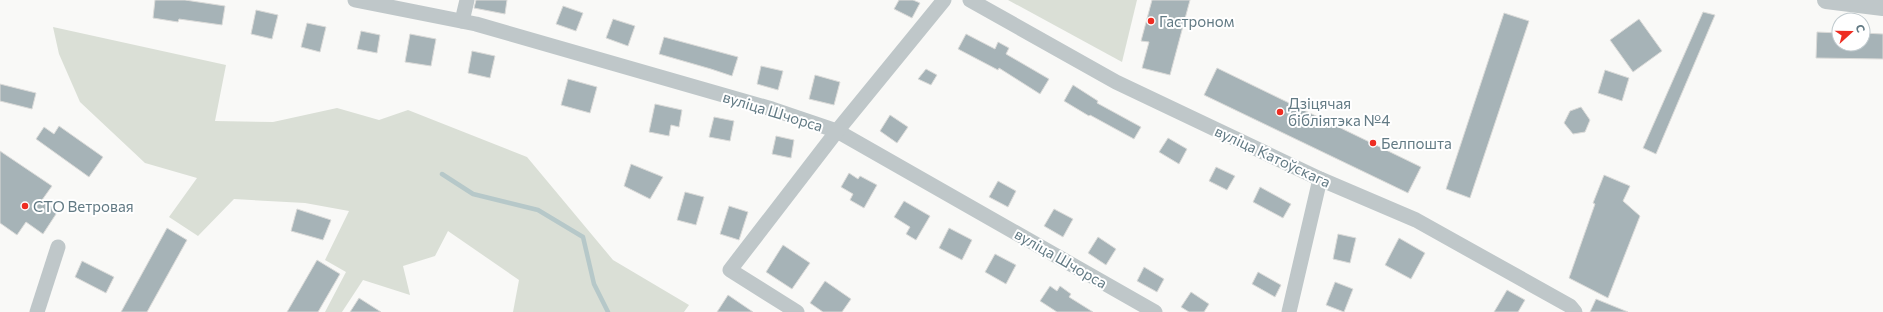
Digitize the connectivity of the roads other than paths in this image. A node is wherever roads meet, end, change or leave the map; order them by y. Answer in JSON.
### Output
{"nodes":[{"id":1,"x":356,"y":0,"type":"edge"},
{"id":2,"x":467,"y":0,"type":"edge"},
{"id":3,"x":944,"y":0,"type":"edge"},
{"id":4,"x":970,"y":0,"type":"edge"},
{"id":5,"x":1826,"y":0,"type":"edge"},
{"id":6,"x":1883,"y":7,"type":"edge"},
{"id":7,"x":462,"y":21,"type":"junction"},
{"id":8,"x":837,"y":131,"type":"junction"},
{"id":9,"x":1320,"y":179,"type":"junction"},
{"id":10,"x":58,"y":247,"type":"dead end"},
{"id":11,"x":37,"y":312,"type":"edge"},
{"id":12,"x":797,"y":312,"type":"edge"},
{"id":13,"x":1155,"y":312,"type":"edge"},
{"id":14,"x":1289,"y":312,"type":"edge"},
{"id":15,"x":1575,"y":312,"type":"edge"}],
"edges":[{"from":1,"to":7,"type":"street","name":"вуліца Шчорса"},
{"from":2,"to":7,"type":"street"},
{"from":3,"to":8,"type":"street"},
{"from":4,"to":9,"type":"street","name":"вуліца Катоўскага"},
{"from":5,"to":6,"type":"street"},
{"from":7,"to":8,"type":"street","name":"вуліца Шчорса"},
{"from":8,"to":12,"type":"street"},
{"from":8,"to":13,"type":"street","name":"вуліца Шчорса"},
{"from":9,"to":14,"type":"street"},
{"from":9,"to":15,"type":"street","name":"вуліца Катоўскага"},
{"from":10,"to":11,"type":"street"}]}
